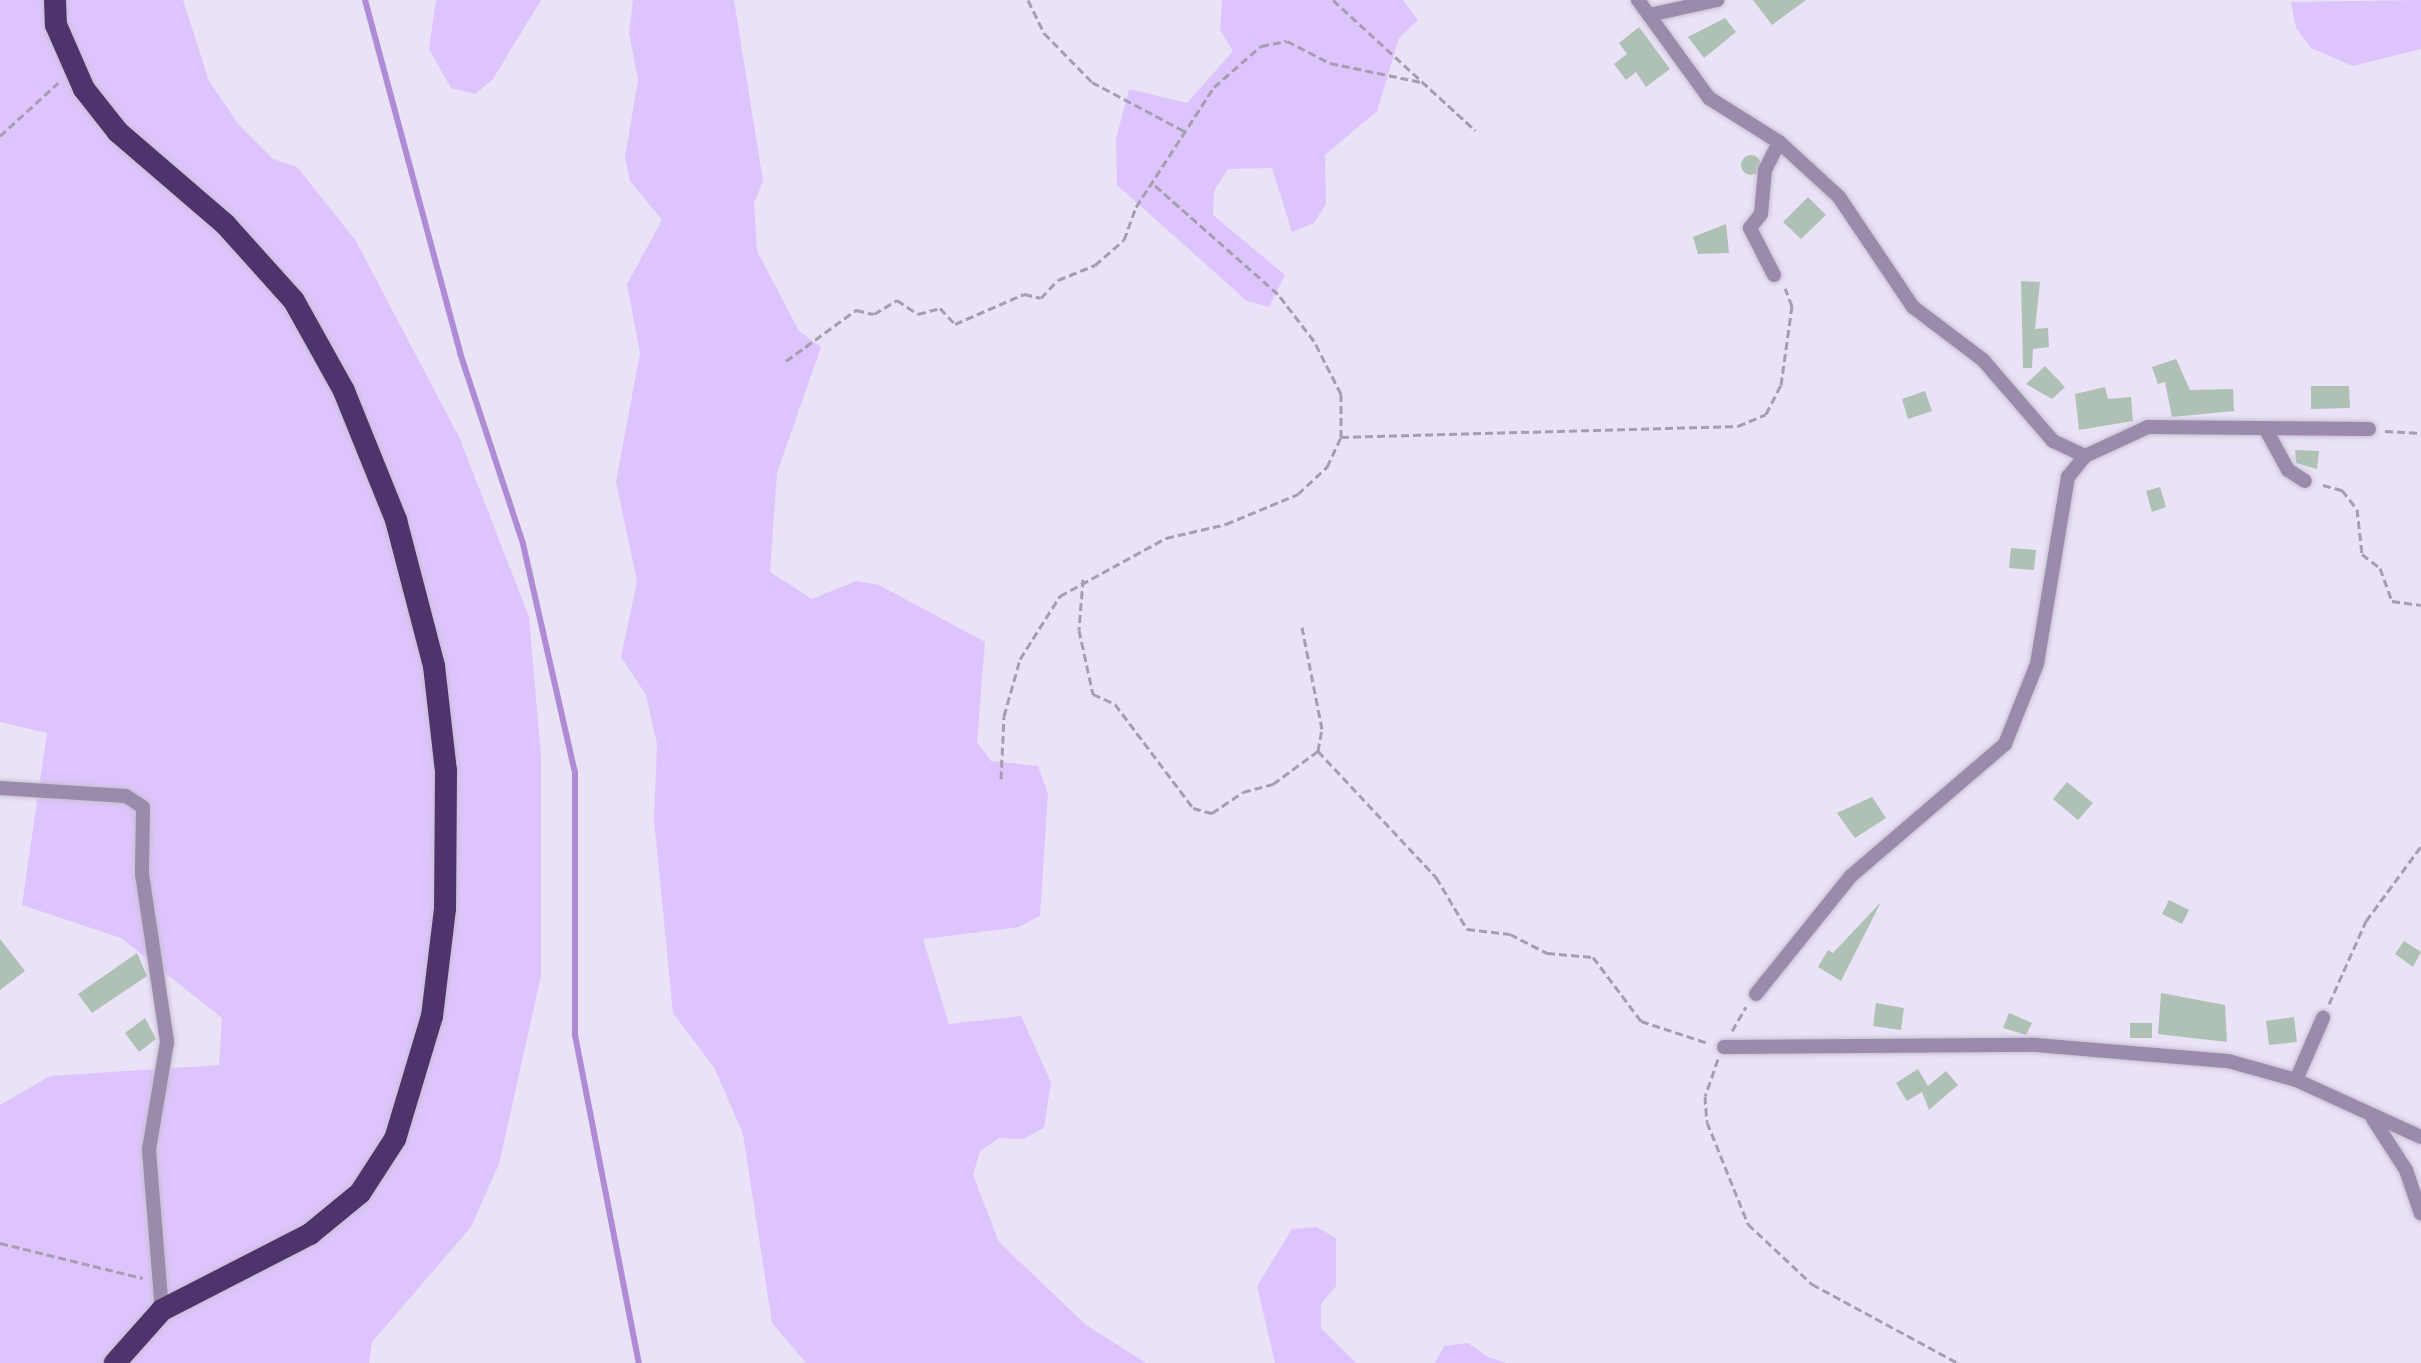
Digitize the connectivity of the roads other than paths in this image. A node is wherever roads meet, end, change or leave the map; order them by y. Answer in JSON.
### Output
{"nodes":[{"id":1,"x":55,"y":0,"type":"edge"},
{"id":2,"x":1638,"y":0,"type":"edge"},
{"id":3,"x":1717,"y":0,"type":"edge"},
{"id":4,"x":1649,"y":15,"type":"junction"},
{"id":5,"x":1779,"y":142,"type":"junction"},
{"id":6,"x":1774,"y":275,"type":"road end"},
{"id":7,"x":2265,"y":428,"type":"junction"},
{"id":8,"x":2369,"y":429,"type":"road end"},
{"id":9,"x":2085,"y":456,"type":"junction"},
{"id":10,"x":2305,"y":481,"type":"road end"},
{"id":11,"x":0,"y":788,"type":"edge"},
{"id":12,"x":1756,"y":994,"type":"road end"},
{"id":13,"x":2323,"y":1018,"type":"road end"},
{"id":14,"x":1724,"y":1047,"type":"road end"},
{"id":15,"x":2296,"y":1080,"type":"junction"},
{"id":16,"x":2373,"y":1119,"type":"junction"},
{"id":17,"x":2421,"y":1137,"type":"edge"},
{"id":18,"x":2421,"y":1214,"type":"edge"},
{"id":19,"x":162,"y":1310,"type":"junction"},
{"id":20,"x":115,"y":1363,"type":"edge"}],
"edges":[{"from":1,"to":19,"type":"highway"},
{"from":2,"to":4,"type":"street"},
{"from":3,"to":4,"type":"street"},
{"from":4,"to":5,"type":"street"},
{"from":5,"to":6,"type":"street"},
{"from":5,"to":9,"type":"street"},
{"from":7,"to":8,"type":"street"},
{"from":7,"to":9,"type":"street"},
{"from":7,"to":10,"type":"street"},
{"from":9,"to":12,"type":"street"},
{"from":11,"to":19,"type":"street"},
{"from":13,"to":15,"type":"street"},
{"from":14,"to":15,"type":"street"},
{"from":15,"to":16,"type":"street"},
{"from":16,"to":17,"type":"street"},
{"from":16,"to":18,"type":"street"},
{"from":19,"to":20,"type":"highway"}]}
